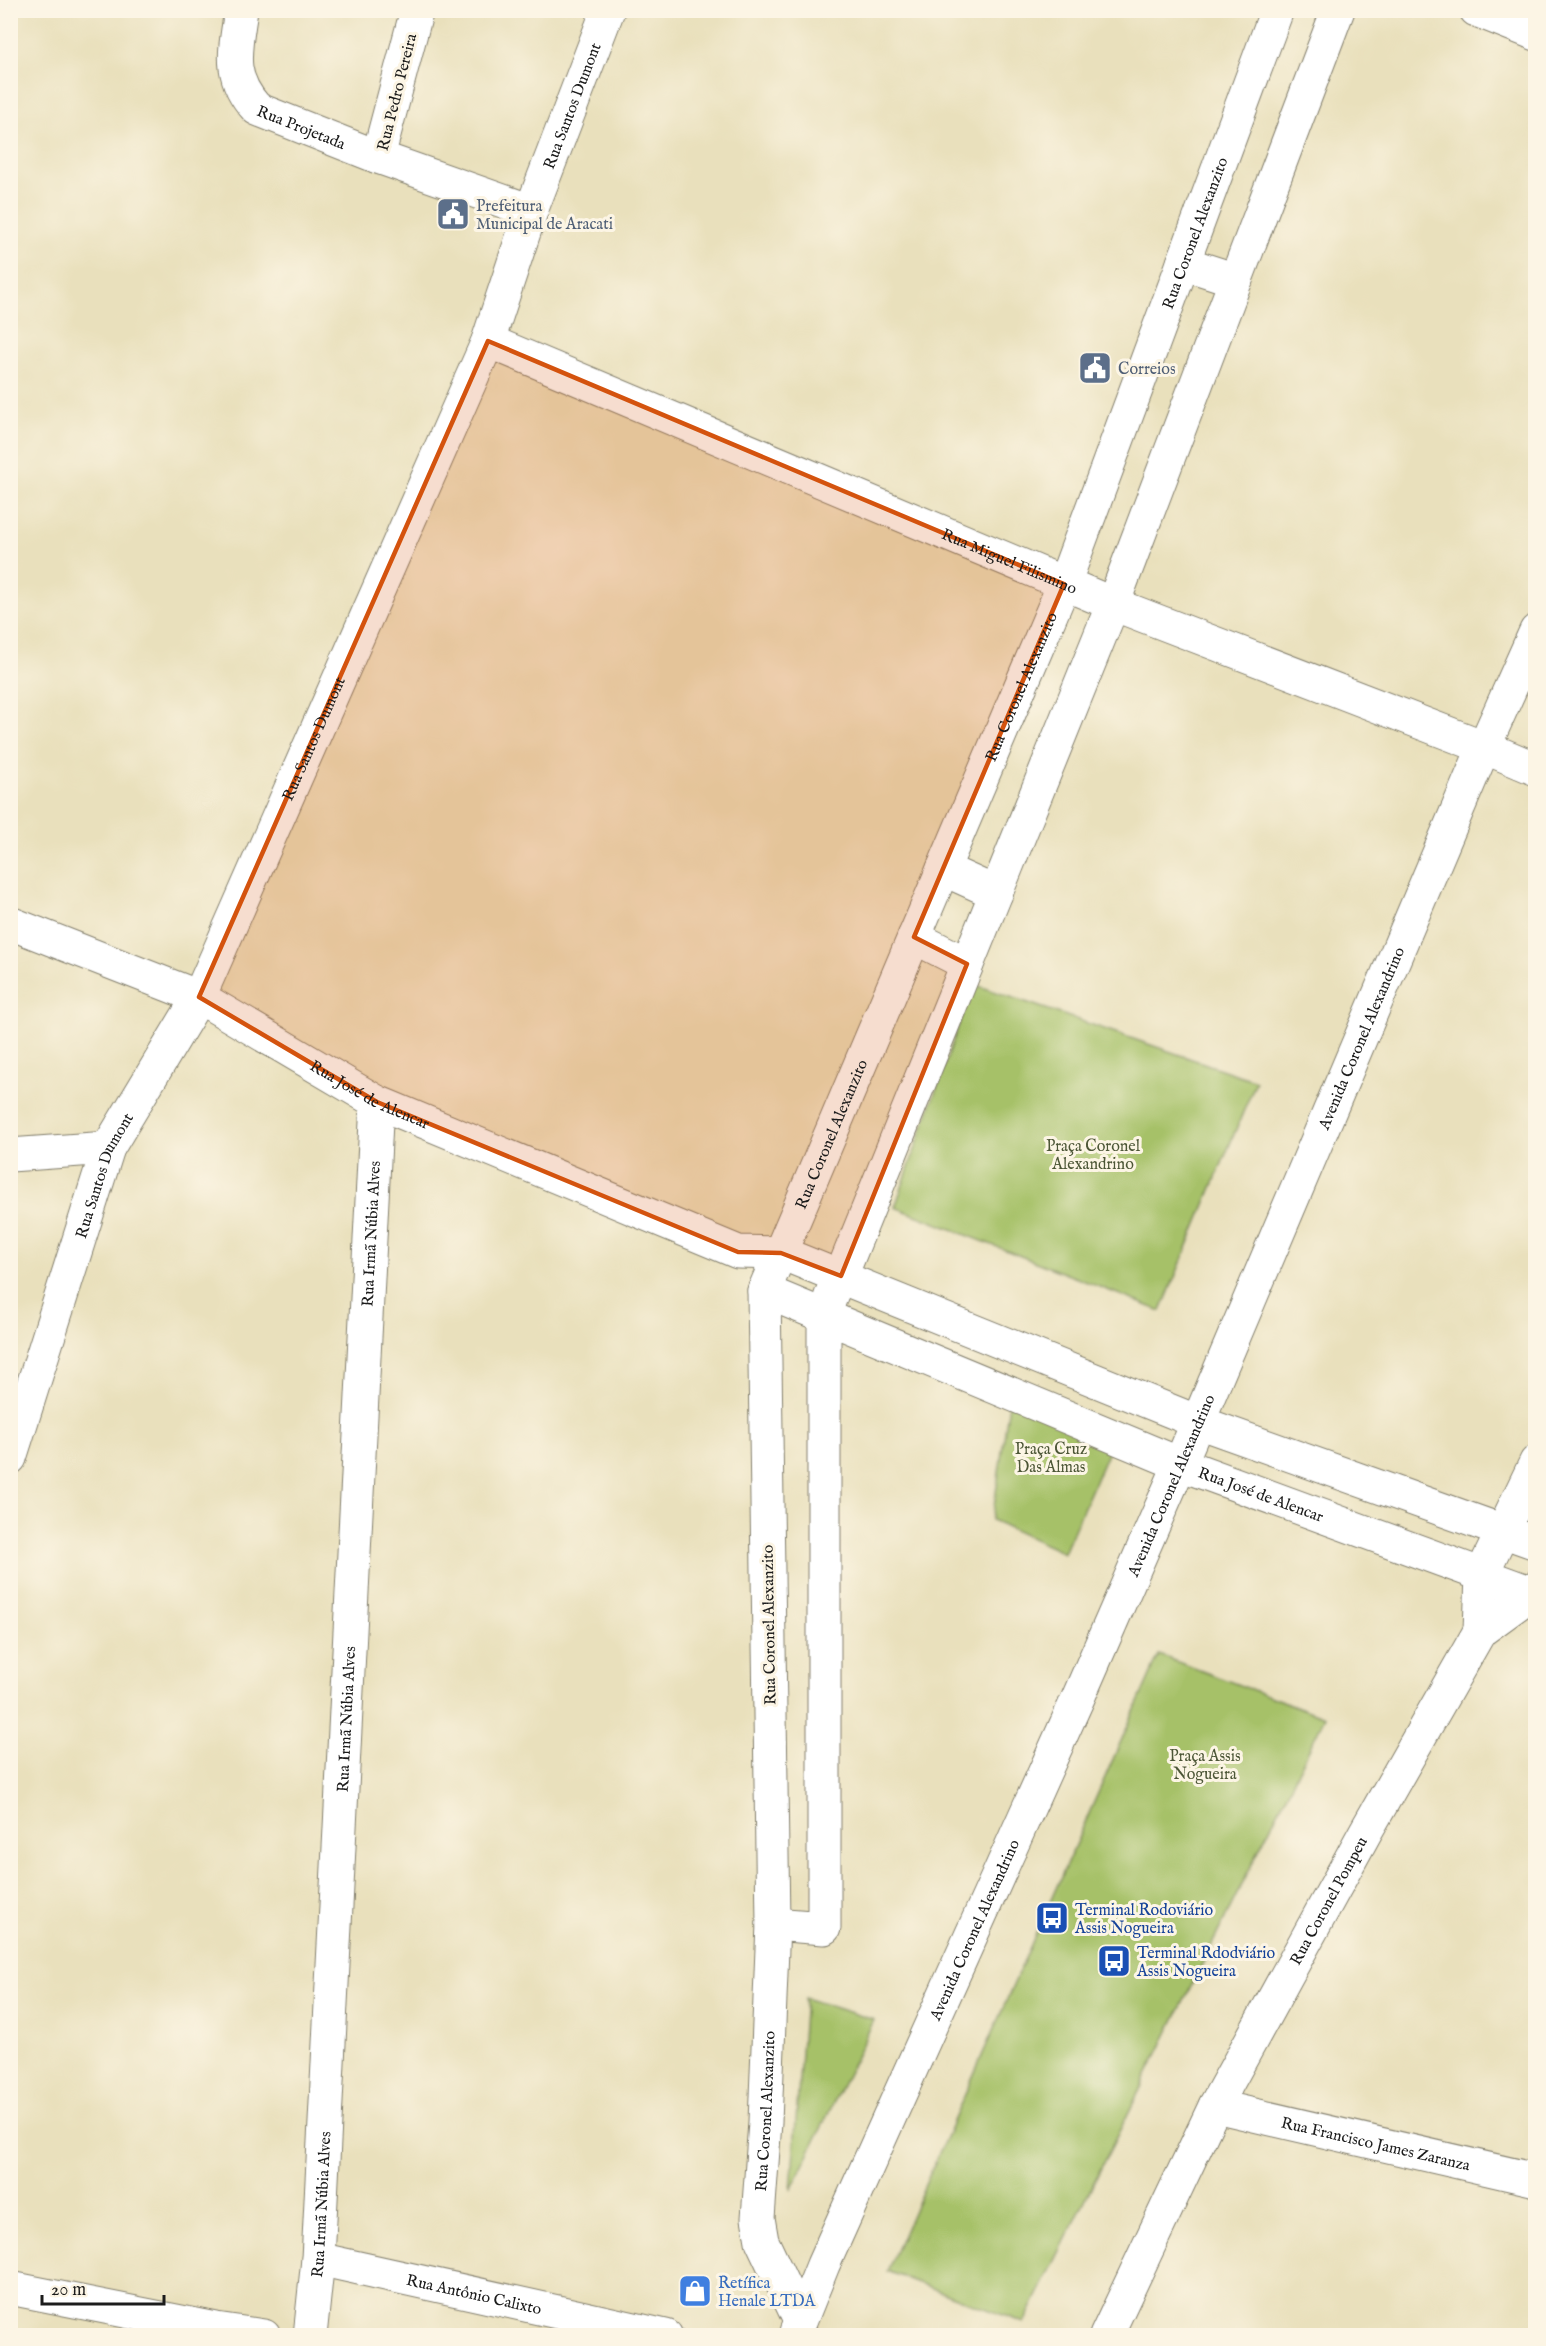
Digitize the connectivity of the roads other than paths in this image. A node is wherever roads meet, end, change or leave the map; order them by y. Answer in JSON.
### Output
{"nodes":[{"id":1,"x":241,"y":10,"type":"edge"},
{"id":2,"x":417,"y":10,"type":"edge"},
{"id":3,"x":608,"y":10,"type":"edge"},
{"id":4,"x":1277,"y":10,"type":"edge"},
{"id":5,"x":1338,"y":10,"type":"edge"},
{"id":6,"x":1476,"y":10,"type":"edge"},
{"id":7,"x":1536,"y":34,"type":"edge"},
{"id":8,"x":378,"y":157,"type":"junction"},
{"id":9,"x":531,"y":211,"type":"junction"},
{"id":10,"x":1183,"y":263,"type":"junction"},
{"id":11,"x":1236,"y":280,"type":"junction"},
{"id":12,"x":488,"y":341,"type":"junction"},
{"id":13,"x":1064,"y":584,"type":"junction"},
{"id":14,"x":1113,"y":604,"type":"junction"},
{"id":15,"x":1536,"y":631,"type":"edge"},
{"id":16,"x":1484,"y":747,"type":"junction"},
{"id":17,"x":1536,"y":769,"type":"edge"},
{"id":18,"x":943,"y":869,"type":"junction"},
{"id":19,"x":996,"y":893,"type":"junction"},
{"id":20,"x":10,"y":923,"type":"edge"},
{"id":21,"x":914,"y":937,"type":"junction"},
{"id":22,"x":967,"y":963,"type":"junction"},
{"id":23,"x":199,"y":997,"type":"junction"},
{"id":24,"x":377,"y":1102,"type":"junction"},
{"id":25,"x":108,"y":1148,"type":"junction"},
{"id":26,"x":10,"y":1155,"type":"edge"},
{"id":27,"x":738,"y":1252,"type":"junction"},
{"id":28,"x":781,"y":1253,"type":"junction"},
{"id":29,"x":841,"y":1276,"type":"junction"},
{"id":30,"x":764,"y":1291,"type":"junction"},
{"id":31,"x":824,"y":1316,"type":"junction"},
{"id":32,"x":1198,"y":1422,"type":"junction"},
{"id":33,"x":10,"y":1458,"type":"edge"},
{"id":34,"x":1536,"y":1462,"type":"edge"},
{"id":35,"x":1180,"y":1464,"type":"junction"},
{"id":36,"x":1503,"y":1530,"type":"junction"},
{"id":37,"x":1536,"y":1543,"type":"edge"},
{"id":38,"x":1482,"y":1574,"type":"junction"},
{"id":39,"x":1534,"y":1591,"type":"edge"},
{"id":40,"x":1480,"y":1631,"type":"junction"},
{"id":41,"x":824,"y":1851,"type":"junction"},
{"id":42,"x":771,"y":1852,"type":"junction"},
{"id":43,"x":773,"y":1924,"type":"junction"},
{"id":44,"x":1215,"y":2106,"type":"junction"},
{"id":45,"x":1536,"y":2180,"type":"edge"},
{"id":46,"x":318,"y":2259,"type":"junction"},
{"id":47,"x":10,"y":2288,"type":"edge"},
{"id":48,"x":797,"y":2328,"type":"edge"},
{"id":49,"x":264,"y":2336,"type":"edge"},
{"id":50,"x":310,"y":2336,"type":"edge"},
{"id":51,"x":666,"y":2336,"type":"edge"},
{"id":52,"x":1106,"y":2336,"type":"edge"}],
"edges":[{"from":1,"to":8,"type":"main road","name":"Rua Projetada"},
{"from":2,"to":8,"type":"main road","name":"Rua Pedro Pereira"},
{"from":3,"to":9,"type":"main road","name":"Rua Santos Dumont"},
{"from":4,"to":10,"type":"main road","name":"Rua Coronel Alexanzito"},
{"from":5,"to":11,"type":"main road"},
{"from":6,"to":7,"type":"main road"},
{"from":8,"to":9,"type":"main road","name":"Rua Pedro Pereira"},
{"from":9,"to":12,"type":"main road","name":"Rua Santos Dumont"},
{"from":10,"to":11,"type":"main road"},
{"from":10,"to":13,"type":"main road","name":"Rua Coronel Alexanzito"},
{"from":11,"to":14,"type":"main road"},
{"from":12,"to":13,"type":"main road","name":"Rua Miguel Filismino"},
{"from":12,"to":23,"type":"main road","name":"Rua Santos Dumont"},
{"from":13,"to":14,"type":"main road","name":"Rua Miguel Filismino"},
{"from":13,"to":18,"type":"main road","name":"Rua Coronel Alexanzito"},
{"from":14,"to":16,"type":"main road","name":"Rua Miguel Filismino"},
{"from":14,"to":19,"type":"main road"},
{"from":15,"to":16,"type":"main road","name":"Avenida Coronel Alexandrino"},
{"from":16,"to":17,"type":"main road","name":"Rua Miguel Filismino"},
{"from":16,"to":32,"type":"main road","name":"Avenida Coronel Alexandrino"},
{"from":18,"to":19,"type":"main road"},
{"from":18,"to":21,"type":"main road","name":"Rua Coronel Alexanzito"},
{"from":19,"to":22,"type":"main road"},
{"from":20,"to":23,"type":"main road","name":"Rua José de Alencar"},
{"from":21,"to":22,"type":"main road"},
{"from":21,"to":28,"type":"main road","name":"Rua Coronel Alexanzito"},
{"from":22,"to":29,"type":"main road"},
{"from":23,"to":24,"type":"main road","name":"Rua José de Alencar"},
{"from":23,"to":25,"type":"main road","name":"Rua Santos Dumont"},
{"from":24,"to":27,"type":"main road","name":"Rua José de Alencar"},
{"from":24,"to":46,"type":"main road","name":"Rua Irmã Núbia Alves"},
{"from":25,"to":26,"type":"main road"},
{"from":25,"to":33,"type":"main road","name":"Rua Santos Dumont"},
{"from":27,"to":28,"type":"main road","name":"Rua José de Alencar"},
{"from":27,"to":30,"type":"main road"},
{"from":28,"to":29,"type":"main road","name":"Rua José de Alencar"},
{"from":28,"to":30,"type":"main road","name":"Rua Coronel Alexanzito"},
{"from":29,"to":31,"type":"main road"},
{"from":29,"to":32,"type":"main road"},
{"from":30,"to":31,"type":"main road","name":"Rua José de Alencar"},
{"from":30,"to":42,"type":"main road","name":"Rua Coronel Alexanzito"},
{"from":31,"to":35,"type":"main road","name":"Rua José de Alencar"},
{"from":31,"to":41,"type":"main road"},
{"from":32,"to":35,"type":"main road","name":"Avenida Coronel Alexandrino"},
{"from":32,"to":36,"type":"main road"},
{"from":34,"to":36,"type":"main road"},
{"from":35,"to":38,"type":"main road","name":"Rua José de Alencar"},
{"from":35,"to":48,"type":"main road","name":"Avenida Coronel Alexandrino"},
{"from":36,"to":37,"type":"main road"},
{"from":36,"to":38,"type":"main road"},
{"from":38,"to":39,"type":"main road","name":"Rua José de Alencar"},
{"from":38,"to":40,"type":"main road"},
{"from":39,"to":40,"type":"main road"},
{"from":40,"to":44,"type":"main road","name":"Rua Coronel Pompeu"},
{"from":41,"to":42,"type":"main road"},
{"from":41,"to":43,"type":"main road"},
{"from":42,"to":43,"type":"main road","name":"Rua Coronel Alexanzito"},
{"from":43,"to":48,"type":"main road","name":"Rua Coronel Alexanzito"},
{"from":44,"to":45,"type":"main road","name":"Rua Francisco James Zaranza"},
{"from":44,"to":52,"type":"main road","name":"Rua Coronel Pompeu"},
{"from":46,"to":50,"type":"main road","name":"Rua Irmã Núbia Alves"},
{"from":46,"to":51,"type":"main road","name":"Rua Antônio Calixto"},
{"from":47,"to":49,"type":"main road"}]}
